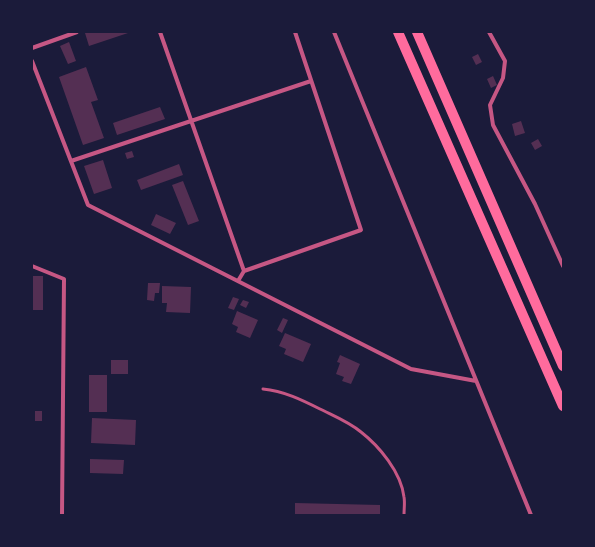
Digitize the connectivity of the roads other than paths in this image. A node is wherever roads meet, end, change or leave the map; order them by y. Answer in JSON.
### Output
{"nodes":[{"id":1,"x":77,"y":32,"type":"edge"},
{"id":2,"x":160,"y":32,"type":"edge"},
{"id":3,"x":295,"y":32,"type":"edge"},
{"id":4,"x":334,"y":32,"type":"edge"},
{"id":5,"x":398,"y":32,"type":"edge"},
{"id":6,"x":417,"y":32,"type":"edge"},
{"id":7,"x":489,"y":32,"type":"edge"},
{"id":8,"x":32,"y":48,"type":"edge"},
{"id":9,"x":32,"y":61,"type":"edge"},
{"id":10,"x":311,"y":81,"type":"junction"},
{"id":11,"x":191,"y":121,"type":"junction"},
{"id":12,"x":71,"y":161,"type":"junction"},
{"id":13,"x":32,"y":266,"type":"edge"},
{"id":14,"x":563,"y":266,"type":"edge"},
{"id":15,"x":244,"y":271,"type":"junction"},
{"id":16,"x":238,"y":281,"type":"junction"},
{"id":17,"x":563,"y":366,"type":"edge"},
{"id":18,"x":476,"y":381,"type":"junction"},
{"id":19,"x":263,"y":389,"type":"dead end"},
{"id":20,"x":563,"y":406,"type":"edge"},
{"id":21,"x":62,"y":515,"type":"edge"},
{"id":22,"x":404,"y":515,"type":"edge"},
{"id":23,"x":531,"y":515,"type":"edge"}],
"edges":[{"from":1,"to":8,"type":"street"},
{"from":2,"to":11,"type":"street"},
{"from":3,"to":10,"type":"street"},
{"from":4,"to":18,"type":"street"},
{"from":5,"to":20,"type":"highway"},
{"from":6,"to":17,"type":"highway"},
{"from":7,"to":14,"type":"street"},
{"from":9,"to":12,"type":"street"},
{"from":10,"to":11,"type":"street"},
{"from":10,"to":15,"type":"street"},
{"from":11,"to":12,"type":"street"},
{"from":11,"to":15,"type":"street"},
{"from":12,"to":16,"type":"street"},
{"from":13,"to":21,"type":"street"},
{"from":15,"to":16,"type":"street"},
{"from":16,"to":18,"type":"street"},
{"from":18,"to":23,"type":"street"},
{"from":19,"to":22,"type":"lane"}]}
